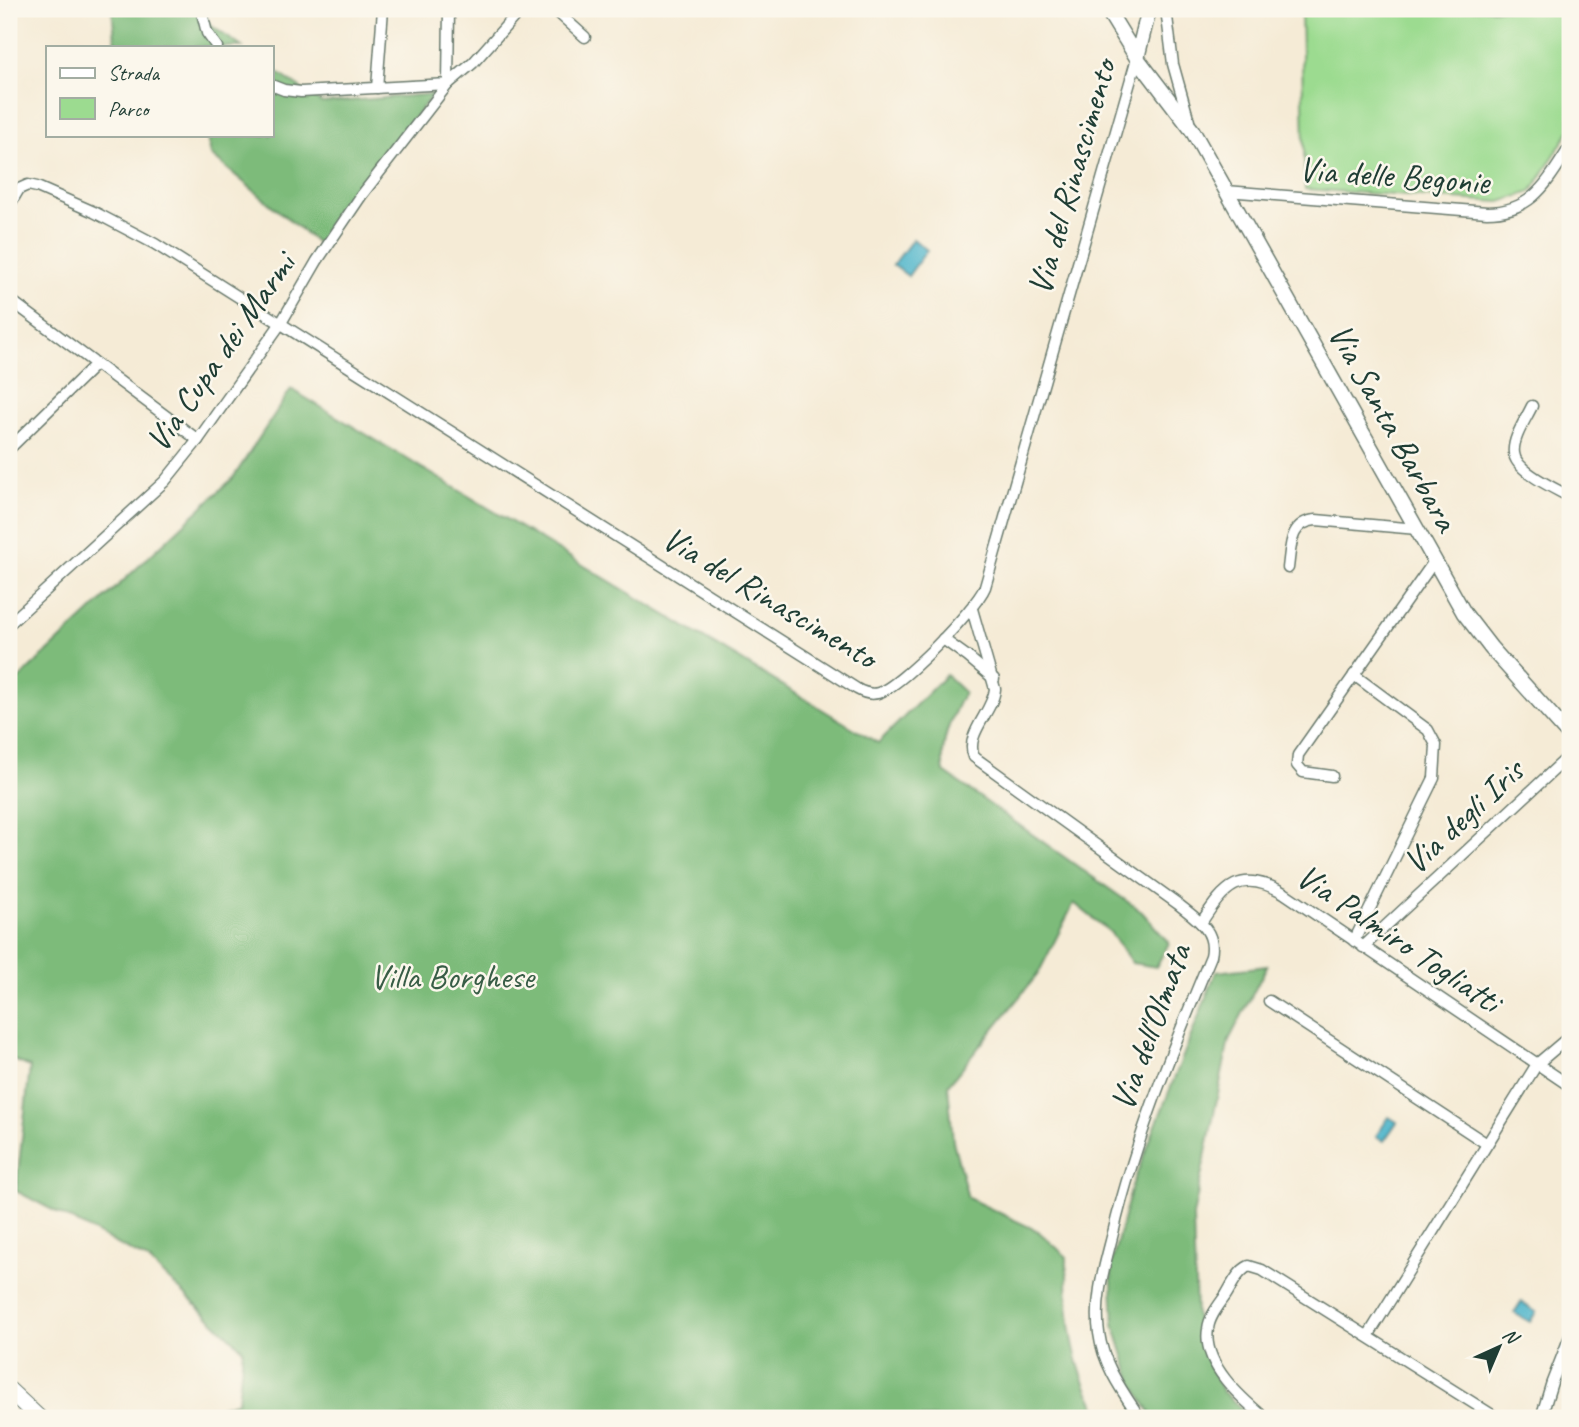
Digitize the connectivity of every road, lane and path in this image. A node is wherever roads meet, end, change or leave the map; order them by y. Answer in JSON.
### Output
{"nodes":[{"id":1,"x":201,"y":9,"type":"edge"},
{"id":2,"x":383,"y":9,"type":"edge"},
{"id":3,"x":449,"y":9,"type":"edge"},
{"id":4,"x":521,"y":9,"type":"edge"},
{"id":5,"x":554,"y":9,"type":"edge"},
{"id":6,"x":1107,"y":9,"type":"edge"},
{"id":7,"x":1150,"y":9,"type":"edge"},
{"id":8,"x":1166,"y":9,"type":"edge"},
{"id":9,"x":585,"y":37,"type":"dead end"},
{"id":10,"x":216,"y":46,"type":"edge"},
{"id":11,"x":1136,"y":58,"type":"junction"},
{"id":12,"x":448,"y":84,"type":"junction"},
{"id":13,"x":273,"y":86,"type":"edge"},
{"id":14,"x":377,"y":88,"type":"junction"},
{"id":15,"x":1192,"y":130,"type":"junction"},
{"id":16,"x":1570,"y":147,"type":"edge"},
{"id":17,"x":1226,"y":191,"type":"junction"},
{"id":18,"x":9,"y":206,"type":"edge"},
{"id":19,"x":9,"y":299,"type":"edge"},
{"id":20,"x":281,"y":323,"type":"junction"},
{"id":21,"x":96,"y":364,"type":"junction"},
{"id":22,"x":1532,"y":406,"type":"dead end"},
{"id":23,"x":198,"y":440,"type":"junction"},
{"id":24,"x":9,"y":449,"type":"edge"},
{"id":25,"x":1570,"y":497,"type":"edge"},
{"id":26,"x":1418,"y":529,"type":"junction"},
{"id":27,"x":1435,"y":560,"type":"junction"},
{"id":28,"x":1288,"y":568,"type":"dead end"},
{"id":29,"x":972,"y":609,"type":"junction"},
{"id":30,"x":9,"y":624,"type":"edge"},
{"id":31,"x":943,"y":639,"type":"junction"},
{"id":32,"x":1353,"y":675,"type":"junction"},
{"id":33,"x":994,"y":679,"type":"junction"},
{"id":34,"x":1570,"y":736,"type":"edge"},
{"id":35,"x":1570,"y":755,"type":"edge"},
{"id":36,"x":1332,"y":776,"type":"dead end"},
{"id":37,"x":1201,"y":923,"type":"junction"},
{"id":38,"x":1358,"y":944,"type":"junction"},
{"id":39,"x":1269,"y":1001,"type":"dead end"},
{"id":40,"x":1570,"y":1036,"type":"edge"},
{"id":41,"x":1537,"y":1064,"type":"junction"},
{"id":42,"x":1570,"y":1086,"type":"edge"},
{"id":43,"x":1487,"y":1143,"type":"junction"},
{"id":44,"x":1368,"y":1336,"type":"junction"},
{"id":45,"x":1570,"y":1336,"type":"edge"},
{"id":46,"x":9,"y":1390,"type":"edge"},
{"id":47,"x":39,"y":1418,"type":"edge"},
{"id":48,"x":1140,"y":1418,"type":"edge"},
{"id":49,"x":1265,"y":1418,"type":"edge"},
{"id":50,"x":1497,"y":1418,"type":"edge"},
{"id":51,"x":1541,"y":1418,"type":"edge"}],
"edges":[{"from":1,"to":10,"type":"street"},
{"from":2,"to":14,"type":"street"},
{"from":3,"to":12,"type":"street"},
{"from":4,"to":12,"type":"street","name":"Via Cupa dei Marmi"},
{"from":5,"to":9,"type":"street"},
{"from":6,"to":11,"type":"street","name":"Via Santa Barbara"},
{"from":7,"to":11,"type":"street","name":"Via del Rinascimento"},
{"from":8,"to":15,"type":"street","name":"Via Santa Barbara"},
{"from":11,"to":15,"type":"street","name":"Via Santa Barbara"},
{"from":11,"to":29,"type":"street","name":"Via del Rinascimento"},
{"from":12,"to":14,"type":"street"},
{"from":12,"to":20,"type":"street","name":"Via Cupa dei Marmi"},
{"from":13,"to":14,"type":"street"},
{"from":15,"to":17,"type":"street","name":"Via Santa Barbara"},
{"from":16,"to":17,"type":"street","name":"Via delle Begonie"},
{"from":17,"to":26,"type":"street","name":"Via Santa Barbara"},
{"from":18,"to":20,"type":"street","name":"Via del Rinascimento"},
{"from":19,"to":21,"type":"street"},
{"from":20,"to":23,"type":"street","name":"Via Cupa dei Marmi"},
{"from":20,"to":31,"type":"street","name":"Via del Rinascimento"},
{"from":21,"to":23,"type":"street"},
{"from":21,"to":24,"type":"street"},
{"from":22,"to":25,"type":"street"},
{"from":23,"to":30,"type":"street","name":"Via Cupa dei Marmi"},
{"from":26,"to":27,"type":"street","name":"Via Santa Barbara"},
{"from":26,"to":28,"type":"street"},
{"from":27,"to":32,"type":"street"},
{"from":27,"to":34,"type":"street","name":"Via Santa Barbara"},
{"from":29,"to":31,"type":"street","name":"Via del Rinascimento"},
{"from":29,"to":33,"type":"street"},
{"from":31,"to":33,"type":"street"},
{"from":32,"to":36,"type":"street"},
{"from":32,"to":38,"type":"street"},
{"from":33,"to":37,"type":"street","name":"Via dell'Olmata"},
{"from":35,"to":38,"type":"street","name":"Via degli Iris"},
{"from":37,"to":38,"type":"street","name":"Via Palmiro Togliatti"},
{"from":37,"to":48,"type":"street","name":"Via dell'Olmata"},
{"from":38,"to":41,"type":"street","name":"Via Palmiro Togliatti"},
{"from":39,"to":43,"type":"street"},
{"from":40,"to":41,"type":"street"},
{"from":41,"to":42,"type":"street","name":"Via Palmiro Togliatti"},
{"from":41,"to":43,"type":"street"},
{"from":43,"to":44,"type":"street"},
{"from":44,"to":49,"type":"street"},
{"from":44,"to":50,"type":"street"},
{"from":45,"to":51,"type":"street"},
{"from":46,"to":47,"type":"main road"}]}
